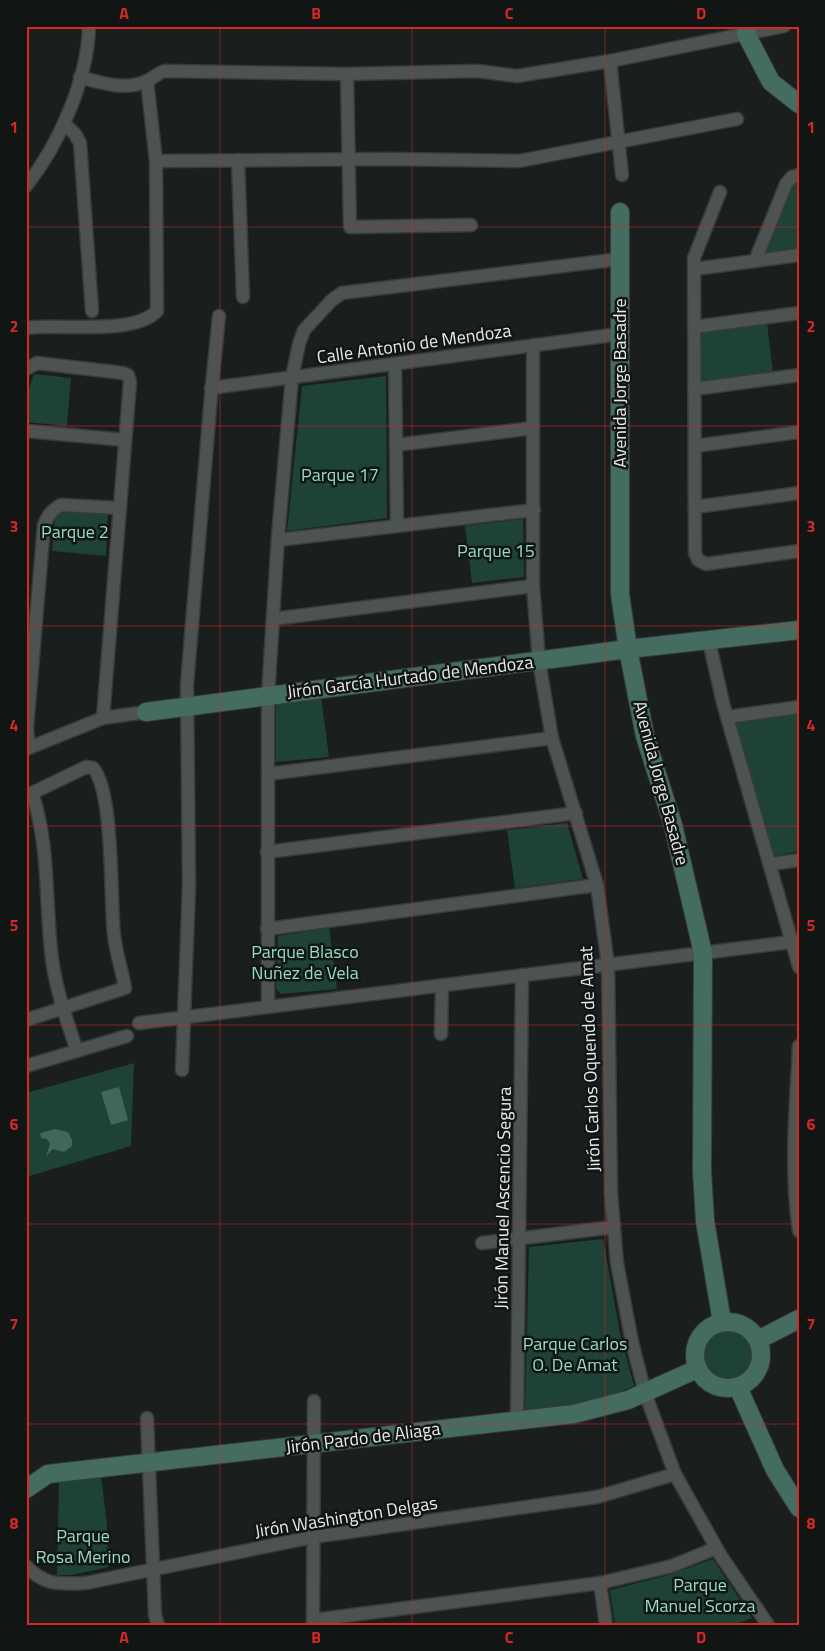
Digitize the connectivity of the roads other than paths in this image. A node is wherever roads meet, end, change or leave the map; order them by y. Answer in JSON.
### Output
{"nodes":[{"id":1,"x":89,"y":26,"type":"edge"},
{"id":2,"x":784,"y":26,"type":"edge"},
{"id":3,"x":746,"y":30,"type":"edge"},
{"id":4,"x":610,"y":61,"type":"junction"},
{"id":5,"x":348,"y":74,"type":"junction"},
{"id":6,"x":80,"y":78,"type":"junction"},
{"id":7,"x":147,"y":81,"type":"junction"},
{"id":8,"x":799,"y":104,"type":"edge"},
{"id":9,"x":737,"y":119,"type":"dead end"},
{"id":10,"x":65,"y":124,"type":"junction"},
{"id":11,"x":619,"y":143,"type":"junction"},
{"id":12,"x":349,"y":159,"type":"junction"},
{"id":13,"x":238,"y":160,"type":"junction"},
{"id":14,"x":156,"y":161,"type":"junction"},
{"id":15,"x":622,"y":175,"type":"dead end"},
{"id":16,"x":799,"y":175,"type":"edge"},
{"id":17,"x":26,"y":186,"type":"edge"},
{"id":18,"x":720,"y":192,"type":"dead end"},
{"id":19,"x":620,"y":212,"type":"dead end"},
{"id":20,"x":471,"y":225,"type":"dead end"},
{"id":21,"x":799,"y":255,"type":"edge"},
{"id":22,"x":620,"y":259,"type":"junction"},
{"id":23,"x":755,"y":261,"type":"junction"},
{"id":24,"x":694,"y":269,"type":"junction"},
{"id":25,"x":243,"y":297,"type":"dead end"},
{"id":26,"x":92,"y":311,"type":"dead end"},
{"id":27,"x":799,"y":313,"type":"edge"},
{"id":28,"x":219,"y":316,"type":"dead end"},
{"id":29,"x":694,"y":327,"type":"junction"},
{"id":30,"x":26,"y":328,"type":"edge"},
{"id":31,"x":620,"y":334,"type":"junction"},
{"id":32,"x":533,"y":345,"type":"junction"},
{"id":33,"x":395,"y":364,"type":"junction"},
{"id":34,"x":26,"y":369,"type":"edge"},
{"id":35,"x":799,"y":375,"type":"edge"},
{"id":36,"x":292,"y":377,"type":"junction"},
{"id":37,"x":211,"y":388,"type":"junction"},
{"id":38,"x":694,"y":389,"type":"junction"},
{"id":39,"x":534,"y":428,"type":"junction"},
{"id":40,"x":26,"y":431,"type":"edge"},
{"id":41,"x":799,"y":432,"type":"edge"},
{"id":42,"x":125,"y":440,"type":"junction"},
{"id":43,"x":396,"y":444,"type":"junction"},
{"id":44,"x":694,"y":446,"type":"junction"},
{"id":45,"x":799,"y":493,"type":"edge"},
{"id":46,"x":694,"y":507,"type":"junction"},
{"id":47,"x":120,"y":508,"type":"junction"},
{"id":48,"x":534,"y":510,"type":"junction"},
{"id":49,"x":397,"y":526,"type":"junction"},
{"id":50,"x":278,"y":540,"type":"junction"},
{"id":51,"x":799,"y":551,"type":"edge"},
{"id":52,"x":533,"y":586,"type":"junction"},
{"id":53,"x":273,"y":619,"type":"junction"},
{"id":54,"x":799,"y":630,"type":"edge"},
{"id":55,"x":709,"y":641,"type":"junction"},
{"id":56,"x":628,"y":649,"type":"junction"},
{"id":57,"x":539,"y":661,"type":"junction"},
{"id":58,"x":268,"y":696,"type":"junction"},
{"id":59,"x":188,"y":706,"type":"junction"},
{"id":60,"x":799,"y":707,"type":"edge"},
{"id":61,"x":146,"y":712,"type":"joint"},
{"id":62,"x":727,"y":717,"type":"junction"},
{"id":63,"x":103,"y":718,"type":"junction"},
{"id":64,"x":552,"y":738,"type":"junction"},
{"id":65,"x":27,"y":748,"type":"edge"},
{"id":66,"x":268,"y":774,"type":"junction"},
{"id":67,"x":29,"y":794,"type":"edge"},
{"id":68,"x":576,"y":813,"type":"junction"},
{"id":69,"x":267,"y":852,"type":"junction"},
{"id":70,"x":799,"y":860,"type":"edge"},
{"id":71,"x":771,"y":864,"type":"junction"},
{"id":72,"x":597,"y":886,"type":"junction"},
{"id":73,"x":267,"y":929,"type":"junction"},
{"id":74,"x":795,"y":941,"type":"edge"},
{"id":75,"x":703,"y":953,"type":"junction"},
{"id":76,"x":608,"y":965,"type":"junction"},
{"id":77,"x":799,"y":967,"type":"edge"},
{"id":78,"x":522,"y":975,"type":"junction"},
{"id":79,"x":442,"y":985,"type":"junction"},
{"id":80,"x":268,"y":1007,"type":"junction"},
{"id":81,"x":63,"y":1008,"type":"junction"},
{"id":82,"x":184,"y":1018,"type":"junction"},
{"id":83,"x":26,"y":1020,"type":"edge"},
{"id":84,"x":139,"y":1023,"type":"dead end"},
{"id":85,"x":441,"y":1034,"type":"dead end"},
{"id":86,"x":127,"y":1036,"type":"dead end"},
{"id":87,"x":799,"y":1046,"type":"edge"},
{"id":88,"x":77,"y":1051,"type":"junction"},
{"id":89,"x":26,"y":1066,"type":"edge"},
{"id":90,"x":182,"y":1070,"type":"dead end"},
{"id":91,"x":797,"y":1119,"type":"edge"},
{"id":92,"x":797,"y":1203,"type":"edge"},
{"id":93,"x":614,"y":1227,"type":"junction"},
{"id":94,"x":799,"y":1231,"type":"edge"},
{"id":95,"x":521,"y":1238,"type":"junction"},
{"id":96,"x":482,"y":1243,"type":"dead end"},
{"id":97,"x":799,"y":1319,"type":"edge"},
{"id":98,"x":722,"y":1322,"type":"junction"},
{"id":99,"x":758,"y":1340,"type":"junction"},
{"id":100,"x":697,"y":1369,"type":"junction"},
{"id":101,"x":738,"y":1387,"type":"junction"},
{"id":102,"x":645,"y":1392,"type":"junction"},
{"id":103,"x":314,"y":1401,"type":"dead end"},
{"id":104,"x":147,"y":1418,"type":"dead end"},
{"id":105,"x":517,"y":1420,"type":"junction"},
{"id":106,"x":313,"y":1444,"type":"junction"},
{"id":107,"x":149,"y":1462,"type":"junction"},
{"id":108,"x":676,"y":1474,"type":"junction"},
{"id":109,"x":26,"y":1489,"type":"edge"},
{"id":110,"x":799,"y":1508,"type":"edge"},
{"id":111,"x":313,"y":1537,"type":"junction"},
{"id":112,"x":716,"y":1548,"type":"junction"},
{"id":113,"x":26,"y":1566,"type":"edge"},
{"id":114,"x":153,"y":1568,"type":"junction"},
{"id":115,"x":600,"y":1583,"type":"junction"},
{"id":116,"x":313,"y":1623,"type":"edge"},
{"id":117,"x":763,"y":1624,"type":"edge"},
{"id":118,"x":158,"y":1625,"type":"edge"},
{"id":119,"x":606,"y":1625,"type":"edge"}],
"edges":[{"from":1,"to":6,"type":"street"},
{"from":2,"to":3,"type":"street"},
{"from":3,"to":4,"type":"street"},
{"from":3,"to":8,"type":"street"},
{"from":4,"to":5,"type":"street"},
{"from":4,"to":11,"type":"street"},
{"from":5,"to":7,"type":"street"},
{"from":5,"to":12,"type":"street"},
{"from":6,"to":7,"type":"street"},
{"from":6,"to":10,"type":"street"},
{"from":7,"to":14,"type":"street"},
{"from":9,"to":11,"type":"street"},
{"from":10,"to":17,"type":"street"},
{"from":10,"to":26,"type":"street"},
{"from":11,"to":12,"type":"street"},
{"from":11,"to":15,"type":"street"},
{"from":12,"to":13,"type":"street"},
{"from":12,"to":20,"type":"street"},
{"from":13,"to":14,"type":"street"},
{"from":13,"to":25,"type":"street"},
{"from":14,"to":30,"type":"street"},
{"from":16,"to":23,"type":"street"},
{"from":18,"to":24,"type":"street"},
{"from":19,"to":22,"type":"street","name":"Avenida Jorge Basadre"},
{"from":21,"to":23,"type":"street"},
{"from":22,"to":31,"type":"street","name":"Avenida Jorge Basadre"},
{"from":22,"to":36,"type":"street"},
{"from":23,"to":24,"type":"street"},
{"from":24,"to":29,"type":"street"},
{"from":27,"to":29,"type":"street"},
{"from":28,"to":37,"type":"street"},
{"from":29,"to":38,"type":"street"},
{"from":31,"to":32,"type":"street","name":"Calle Antonio de Mendoza"},
{"from":31,"to":56,"type":"street","name":"Avenida Jorge Basadre"},
{"from":32,"to":33,"type":"street","name":"Calle Antonio de Mendoza"},
{"from":32,"to":39,"type":"street","name":"Jirón Carlos Oquendo de Amat"},
{"from":33,"to":36,"type":"street","name":"Calle Antonio de Mendoza"},
{"from":33,"to":43,"type":"street"},
{"from":34,"to":42,"type":"street"},
{"from":35,"to":38,"type":"street"},
{"from":36,"to":37,"type":"street","name":"Calle Antonio de Mendoza"},
{"from":36,"to":50,"type":"street"},
{"from":37,"to":59,"type":"street"},
{"from":38,"to":44,"type":"street"},
{"from":39,"to":43,"type":"street"},
{"from":39,"to":48,"type":"street","name":"Jirón Carlos Oquendo de Amat"},
{"from":40,"to":42,"type":"street"},
{"from":41,"to":44,"type":"street"},
{"from":42,"to":47,"type":"street"},
{"from":43,"to":49,"type":"street"},
{"from":44,"to":46,"type":"street"},
{"from":45,"to":46,"type":"street"},
{"from":46,"to":51,"type":"street"},
{"from":47,"to":63,"type":"street"},
{"from":47,"to":65,"type":"street"},
{"from":48,"to":49,"type":"street"},
{"from":48,"to":52,"type":"street","name":"Jirón Carlos Oquendo de Amat"},
{"from":49,"to":50,"type":"street"},
{"from":50,"to":53,"type":"street"},
{"from":52,"to":53,"type":"street"},
{"from":52,"to":57,"type":"street","name":"Jirón Carlos Oquendo de Amat"},
{"from":53,"to":58,"type":"street"},
{"from":54,"to":55,"type":"street","name":"Jirón García Hurtado de Mendoza"},
{"from":55,"to":56,"type":"street","name":"Jirón García Hurtado de Mendoza"},
{"from":55,"to":62,"type":"street"},
{"from":56,"to":57,"type":"street","name":"Jirón García Hurtado de Mendoza"},
{"from":56,"to":75,"type":"street","name":"Avenida Jorge Basadre"},
{"from":57,"to":58,"type":"street","name":"Jirón García Hurtado de Mendoza"},
{"from":57,"to":64,"type":"street","name":"Jirón Carlos Oquendo de Amat"},
{"from":58,"to":59,"type":"street","name":"Jirón García Hurtado de Mendoza"},
{"from":58,"to":66,"type":"street"},
{"from":59,"to":61,"type":"street","name":"Jirón García Hurtado de Mendoza"},
{"from":59,"to":82,"type":"street"},
{"from":60,"to":62,"type":"street"},
{"from":61,"to":63,"type":"street","name":"Jirón García Hurtado de Mendoza"},
{"from":62,"to":71,"type":"street"},
{"from":63,"to":65,"type":"street","name":"Jirón García Hurtado de Mendoza"},
{"from":64,"to":66,"type":"street"},
{"from":64,"to":68,"type":"street","name":"Jirón Carlos Oquendo de Amat"},
{"from":66,"to":69,"type":"street"},
{"from":67,"to":81,"type":"street"},
{"from":67,"to":81,"type":"street"},
{"from":68,"to":69,"type":"street"},
{"from":68,"to":72,"type":"street","name":"Jirón Carlos Oquendo de Amat"},
{"from":69,"to":73,"type":"street"},
{"from":70,"to":71,"type":"street"},
{"from":71,"to":74,"type":"street"},
{"from":72,"to":73,"type":"street"},
{"from":72,"to":76,"type":"street","name":"Jirón Carlos Oquendo de Amat"},
{"from":73,"to":80,"type":"street"},
{"from":74,"to":75,"type":"street"},
{"from":74,"to":77,"type":"street"},
{"from":75,"to":76,"type":"street"},
{"from":75,"to":98,"type":"street","name":"Avenida Jorge Basadre"},
{"from":76,"to":78,"type":"street"},
{"from":76,"to":93,"type":"street","name":"Jirón Carlos Oquendo de Amat"},
{"from":78,"to":79,"type":"street"},
{"from":78,"to":95,"type":"street","name":"Jirón Manuel Ascencio Segura"},
{"from":79,"to":80,"type":"street"},
{"from":79,"to":85,"type":"street"},
{"from":80,"to":82,"type":"street"},
{"from":81,"to":83,"type":"street"},
{"from":81,"to":88,"type":"street"},
{"from":82,"to":84,"type":"street"},
{"from":82,"to":90,"type":"street"},
{"from":86,"to":88,"type":"street"},
{"from":87,"to":91,"type":"street"},
{"from":88,"to":89,"type":"street"},
{"from":91,"to":92,"type":"street"},
{"from":92,"to":94,"type":"street"},
{"from":93,"to":95,"type":"street"},
{"from":93,"to":102,"type":"street","name":"Jirón Carlos Oquendo de Amat"},
{"from":95,"to":96,"type":"street"},
{"from":95,"to":105,"type":"street","name":"Jirón Manuel Ascencio Segura"},
{"from":97,"to":99,"type":"street"},
{"from":98,"to":99,"type":"street"},
{"from":98,"to":100,"type":"street"},
{"from":99,"to":101,"type":"street"},
{"from":100,"to":101,"type":"street"},
{"from":100,"to":102,"type":"street","name":"Jirón Pardo de Aliaga"},
{"from":101,"to":110,"type":"street"},
{"from":102,"to":105,"type":"street","name":"Jirón Pardo de Aliaga"},
{"from":102,"to":108,"type":"street","name":"Jirón Carlos Oquendo de Amat"},
{"from":103,"to":106,"type":"street"},
{"from":104,"to":107,"type":"street"},
{"from":105,"to":106,"type":"street","name":"Jirón Pardo de Aliaga"},
{"from":106,"to":107,"type":"street","name":"Jirón Pardo de Aliaga"},
{"from":106,"to":111,"type":"street"},
{"from":107,"to":109,"type":"street","name":"Jirón Pardo de Aliaga"},
{"from":107,"to":114,"type":"street"},
{"from":108,"to":111,"type":"street","name":"Jirón Washington Delgas"},
{"from":108,"to":112,"type":"street","name":"Jirón Carlos Oquendo de Amat"},
{"from":111,"to":114,"type":"street","name":"Jirón Washington Delgas"},
{"from":111,"to":116,"type":"street"},
{"from":112,"to":115,"type":"street"},
{"from":112,"to":117,"type":"street","name":"Jirón Carlos Oquendo de Amat"},
{"from":113,"to":114,"type":"street","name":"Jirón Washington Delgas"},
{"from":114,"to":118,"type":"street"},
{"from":115,"to":116,"type":"street"},
{"from":115,"to":119,"type":"street"}]}
